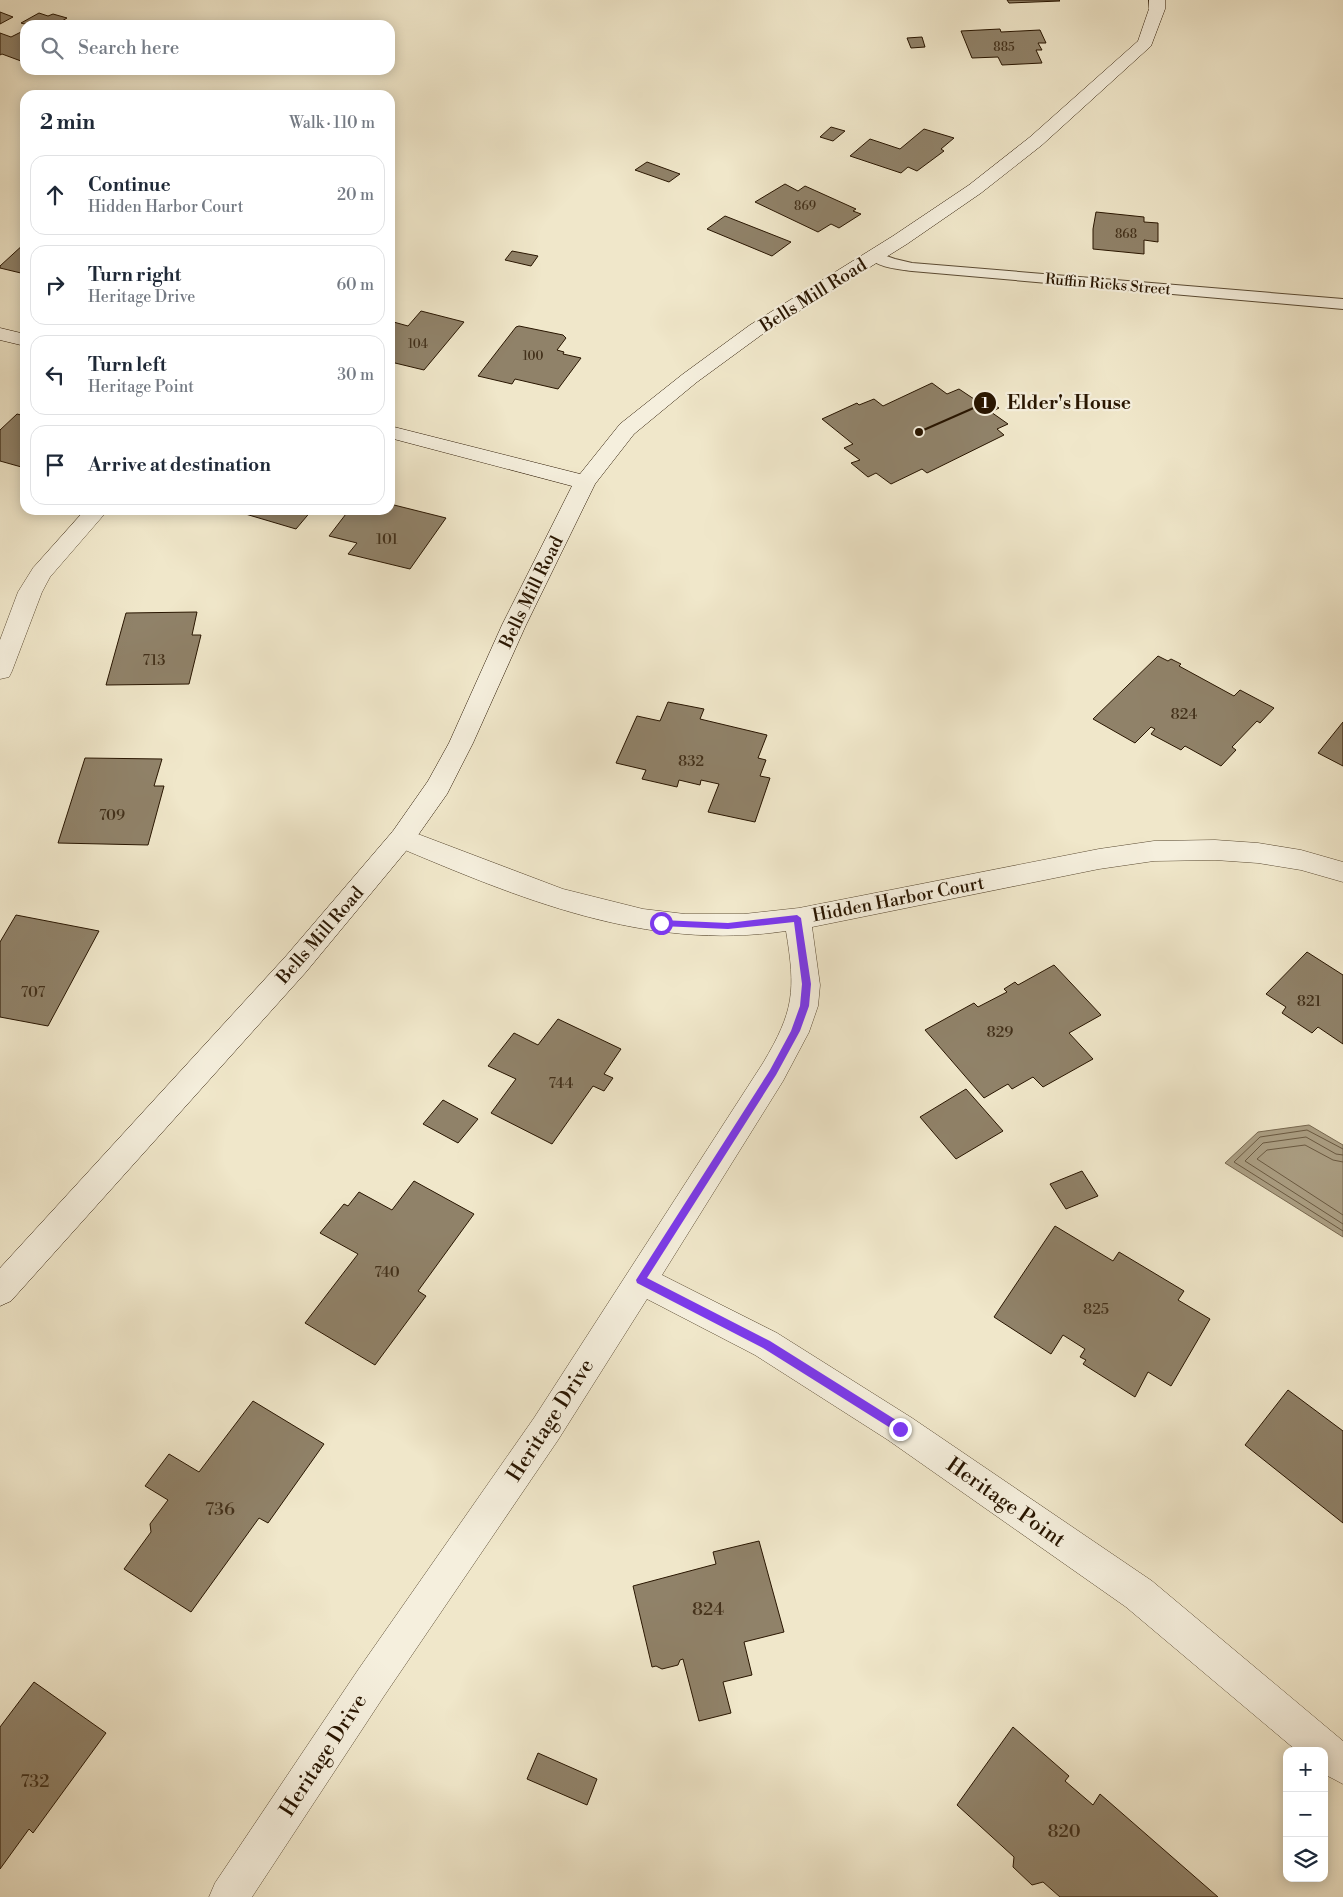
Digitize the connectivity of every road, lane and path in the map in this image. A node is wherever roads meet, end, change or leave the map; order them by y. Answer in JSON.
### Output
{"nodes":[{"id":1,"x":1156,"y":0,"type":"edge"},
{"id":2,"x":874,"y":256,"type":"junction"},
{"id":3,"x":1343,"y":304,"type":"edge"},
{"id":4,"x":0,"y":334,"type":"edge"},
{"id":5,"x":20,"y":339,"type":"edge"},
{"id":6,"x":395,"y":433,"type":"edge"},
{"id":7,"x":584,"y":482,"type":"junction"},
{"id":8,"x":93,"y":515,"type":"edge"},
{"id":9,"x":0,"y":671,"type":"edge"},
{"id":10,"x":402,"y":838,"type":"junction"},
{"id":11,"x":1343,"y":872,"type":"edge"},
{"id":12,"x":797,"y":918,"type":"junction"},
{"id":13,"x":640,"y":1280,"type":"junction"},
{"id":14,"x":0,"y":1290,"type":"edge"},
{"id":15,"x":1343,"y":1765,"type":"edge"},
{"id":16,"x":230,"y":1897,"type":"edge"}],
"edges":[{"from":1,"to":2,"type":"street","name":"Bells Mill Road"},
{"from":2,"to":3,"type":"lane","name":"Ruffin Ricks Street"},
{"from":2,"to":7,"type":"street","name":"Bells Mill Road"},
{"from":4,"to":5,"type":"street"},
{"from":6,"to":7,"type":"street"},
{"from":7,"to":10,"type":"street","name":"Bells Mill Road"},
{"from":8,"to":9,"type":"street"},
{"from":10,"to":12,"type":"street","name":"Hidden Harbor Court"},
{"from":10,"to":14,"type":"street","name":"Bells Mill Road"},
{"from":11,"to":12,"type":"street","name":"Hidden Harbor Court"},
{"from":12,"to":13,"type":"street","name":"Heritage Drive"},
{"from":13,"to":15,"type":"street","name":"Heritage Point"},
{"from":13,"to":16,"type":"street","name":"Heritage Drive"}]}
